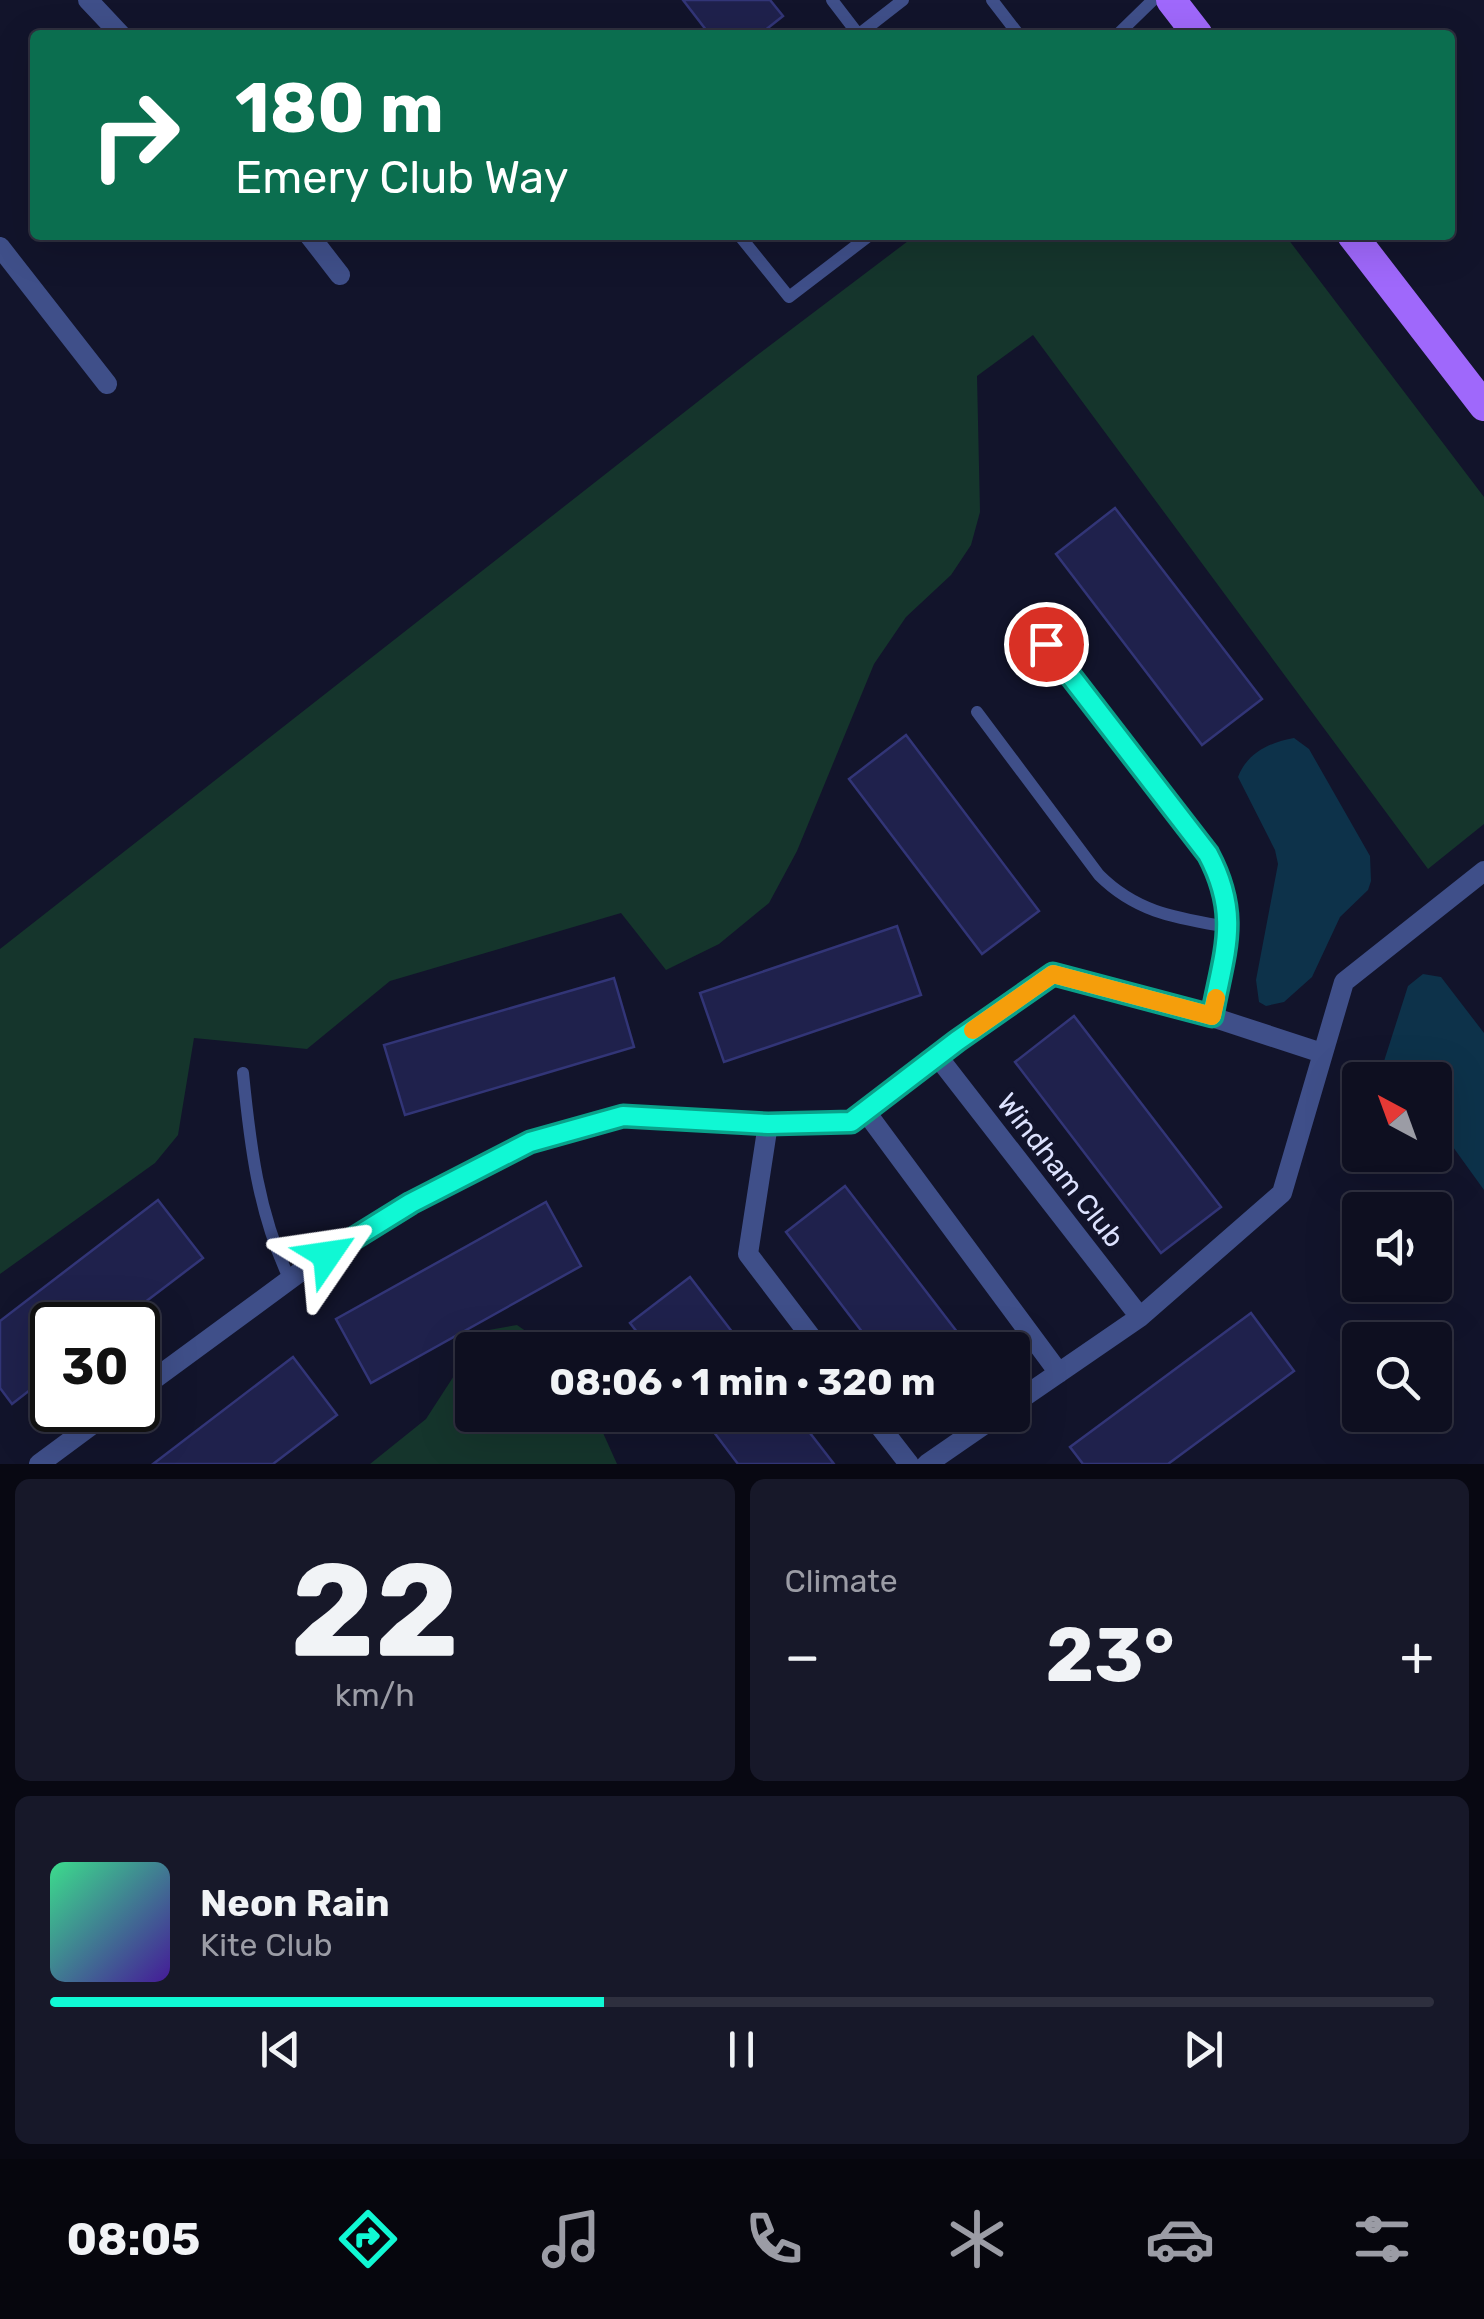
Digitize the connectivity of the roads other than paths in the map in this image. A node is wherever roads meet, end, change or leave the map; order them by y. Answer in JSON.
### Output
{"nodes":[{"id":1,"x":88,"y":0,"type":"edge"},
{"id":2,"x":832,"y":0,"type":"edge"},
{"id":3,"x":903,"y":0,"type":"edge"},
{"id":4,"x":992,"y":0,"type":"edge"},
{"id":5,"x":1153,"y":0,"type":"edge"},
{"id":6,"x":1170,"y":0,"type":"edge"},
{"id":7,"x":115,"y":30,"type":"edge"},
{"id":8,"x":854,"y":30,"type":"edge"},
{"id":9,"x":864,"y":30,"type":"edge"},
{"id":10,"x":1014,"y":30,"type":"edge"},
{"id":11,"x":1121,"y":30,"type":"edge"},
{"id":12,"x":1194,"y":30,"type":"edge"},
{"id":13,"x":313,"y":240,"type":"edge"},
{"id":14,"x":743,"y":240,"type":"edge"},
{"id":15,"x":863,"y":240,"type":"edge"},
{"id":16,"x":1356,"y":240,"type":"edge"},
{"id":17,"x":0,"y":247,"type":"edge"},
{"id":18,"x":340,"y":275,"type":"dead end"},
{"id":19,"x":106,"y":384,"type":"dead end"},
{"id":20,"x":1484,"y":406,"type":"edge"},
{"id":21,"x":1026,"y":619,"type":"dead end"},
{"id":22,"x":977,"y":712,"type":"dead end"},
{"id":23,"x":1484,"y":871,"type":"edge"},
{"id":24,"x":1228,"y":927,"type":"junction"},
{"id":25,"x":1212,"y":1016,"type":"junction"},
{"id":26,"x":1322,"y":1053,"type":"junction"},
{"id":27,"x":938,"y":1057,"type":"junction"},
{"id":28,"x":242,"y":1073,"type":"dead end"},
{"id":29,"x":866,"y":1112,"type":"junction"},
{"id":30,"x":768,"y":1124,"type":"junction"},
{"id":31,"x":290,"y":1280,"type":"junction"},
{"id":32,"x":1140,"y":1317,"type":"junction"},
{"id":33,"x":807,"y":1332,"type":"edge"},
{"id":34,"x":1059,"y":1373,"type":"junction"},
{"id":35,"x":160,"y":1376,"type":"edge"},
{"id":36,"x":1030,"y":1393,"type":"edge"},
{"id":37,"x":82,"y":1432,"type":"edge"},
{"id":38,"x":884,"y":1432,"type":"edge"},
{"id":39,"x":973,"y":1432,"type":"edge"},
{"id":40,"x":39,"y":1464,"type":"edge"},
{"id":41,"x":908,"y":1464,"type":"edge"},
{"id":42,"x":927,"y":1464,"type":"edge"}],
"edges":[{"from":1,"to":7,"type":"street"},
{"from":2,"to":8,"type":"lane"},
{"from":3,"to":9,"type":"lane"},
{"from":4,"to":10,"type":"lane"},
{"from":5,"to":11,"type":"lane"},
{"from":6,"to":12,"type":"main road"},
{"from":13,"to":18,"type":"street"},
{"from":14,"to":15,"type":"lane"},
{"from":16,"to":20,"type":"main road"},
{"from":17,"to":19,"type":"street"},
{"from":21,"to":24,"type":"street"},
{"from":22,"to":24,"type":"lane"},
{"from":23,"to":26,"type":"street"},
{"from":24,"to":25,"type":"street"},
{"from":25,"to":26,"type":"street"},
{"from":25,"to":27,"type":"street"},
{"from":26,"to":32,"type":"street"},
{"from":27,"to":29,"type":"street"},
{"from":27,"to":32,"type":"street","name":"Windham Club"},
{"from":28,"to":31,"type":"lane"},
{"from":29,"to":30,"type":"street"},
{"from":29,"to":34,"type":"street"},
{"from":30,"to":31,"type":"street"},
{"from":30,"to":33,"type":"street"},
{"from":31,"to":35,"type":"street"},
{"from":32,"to":34,"type":"street"},
{"from":34,"to":36,"type":"street"},
{"from":37,"to":40,"type":"street"},
{"from":38,"to":41,"type":"street"},
{"from":39,"to":42,"type":"street"}]}
